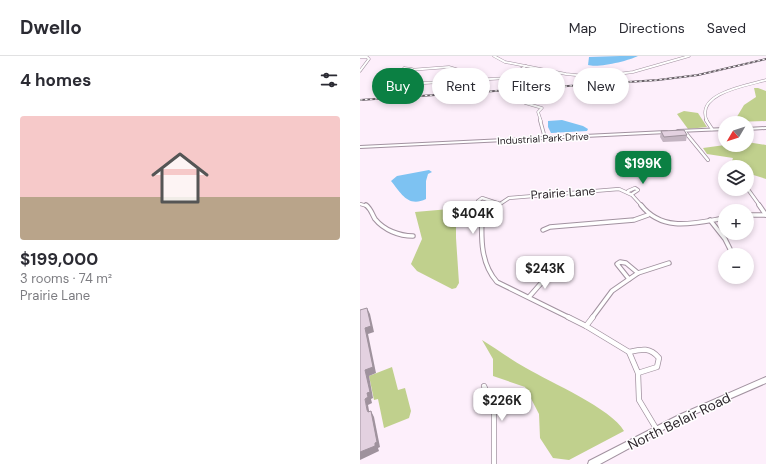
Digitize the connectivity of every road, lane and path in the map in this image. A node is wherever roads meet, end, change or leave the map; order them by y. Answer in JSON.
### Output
{"nodes":[{"id":1,"x":494,"y":56,"type":"edge"},
{"id":2,"x":689,"y":56,"type":"edge"},
{"id":3,"x":362,"y":57,"type":"edge"},
{"id":4,"x":526,"y":66,"type":"junction"},
{"id":5,"x":360,"y":71,"type":"edge"},
{"id":6,"x":490,"y":79,"type":"edge"},
{"id":7,"x":766,"y":80,"type":"edge"},
{"id":8,"x":528,"y":104,"type":"edge"},
{"id":9,"x":766,"y":128,"type":"edge"},
{"id":10,"x":712,"y":129,"type":"junction"},
{"id":11,"x":718,"y":129,"type":"edge"},
{"id":12,"x":754,"y":129,"type":"edge"},
{"id":13,"x":675,"y":131,"type":"edge"},
{"id":14,"x":684,"y":131,"type":"junction"},
{"id":15,"x":690,"y":131,"type":"junction"},
{"id":16,"x":669,"y":132,"type":"edge"},
{"id":17,"x":690,"y":137,"type":"junction"},
{"id":18,"x":545,"y":138,"type":"junction"},
{"id":19,"x":360,"y":147,"type":"edge"},
{"id":20,"x":708,"y":160,"type":"dead end"},
{"id":21,"x":628,"y":191,"type":"junction"},
{"id":22,"x":632,"y":194,"type":"junction"},
{"id":23,"x":753,"y":196,"type":"edge"},
{"id":24,"x":360,"y":204,"type":"edge"},
{"id":25,"x":500,"y":204,"type":"junction"},
{"id":26,"x":493,"y":208,"type":"junction"},
{"id":27,"x":648,"y":214,"type":"junction"},
{"id":28,"x":754,"y":215,"type":"edge"},
{"id":29,"x":766,"y":215,"type":"edge"},
{"id":30,"x":718,"y":219,"type":"edge"},
{"id":31,"x":710,"y":220,"type":"junction"},
{"id":32,"x":543,"y":230,"type":"dead end"},
{"id":33,"x":413,"y":236,"type":"dead end"},
{"id":34,"x":730,"y":248,"type":"edge"},
{"id":35,"x":669,"y":263,"type":"dead end"},
{"id":36,"x":550,"y":273,"type":"dead end"},
{"id":37,"x":638,"y":273,"type":"junction"},
{"id":38,"x":629,"y":279,"type":"junction"},
{"id":39,"x":529,"y":297,"type":"junction"},
{"id":40,"x":586,"y":326,"type":"junction"},
{"id":41,"x":629,"y":352,"type":"junction"},
{"id":42,"x":638,"y":372,"type":"junction"},
{"id":43,"x":765,"y":382,"type":"edge"},
{"id":44,"x":484,"y":386,"type":"dead end"},
{"id":45,"x":658,"y":431,"type":"junction"},
{"id":46,"x":494,"y":464,"type":"edge"},
{"id":47,"x":592,"y":464,"type":"edge"}],
"edges":[{"from":1,"to":4,"type":"street"},
{"from":2,"to":4,"type":"street"},
{"from":3,"to":5,"type":"street"},
{"from":4,"to":6,"type":"street"},
{"from":7,"to":10,"type":"street"},
{"from":8,"to":18,"type":"street"},
{"from":9,"to":12,"type":"street"},
{"from":10,"to":11,"type":"street"},
{"from":10,"to":15,"type":"street"},
{"from":13,"to":14,"type":"street"},
{"from":14,"to":15,"type":"street"},
{"from":14,"to":17,"type":"street"},
{"from":15,"to":17,"type":"street"},
{"from":16,"to":18,"type":"street","name":"Industrial Park Drive"},
{"from":17,"to":20,"type":"street"},
{"from":18,"to":19,"type":"street","name":"Industrial Park Drive"},
{"from":21,"to":22,"type":"street"},
{"from":21,"to":22,"type":"street"},
{"from":21,"to":25,"type":"street","name":"Prairie Lane"},
{"from":22,"to":27,"type":"street"},
{"from":23,"to":29,"type":"street"},
{"from":24,"to":33,"type":"street"},
{"from":25,"to":26,"type":"street","name":"Prairie Lane"},
{"from":25,"to":26,"type":"street"},
{"from":26,"to":39,"type":"street","name":"Prairie Lane"},
{"from":27,"to":31,"type":"street"},
{"from":27,"to":32,"type":"street"},
{"from":28,"to":29,"type":"street"},
{"from":30,"to":31,"type":"street"},
{"from":31,"to":34,"type":"street"},
{"from":35,"to":37,"type":"street"},
{"from":36,"to":39,"type":"street"},
{"from":37,"to":38,"type":"street"},
{"from":37,"to":38,"type":"street"},
{"from":38,"to":40,"type":"street"},
{"from":39,"to":40,"type":"street","name":"Prairie Lane"},
{"from":40,"to":41,"type":"street","name":"Prairie Lane"},
{"from":41,"to":42,"type":"street"},
{"from":41,"to":42,"type":"street"},
{"from":42,"to":45,"type":"street"},
{"from":43,"to":45,"type":"street","name":"North Belair Road"},
{"from":44,"to":46,"type":"street"},
{"from":45,"to":47,"type":"street","name":"North Belair Road"}]}
